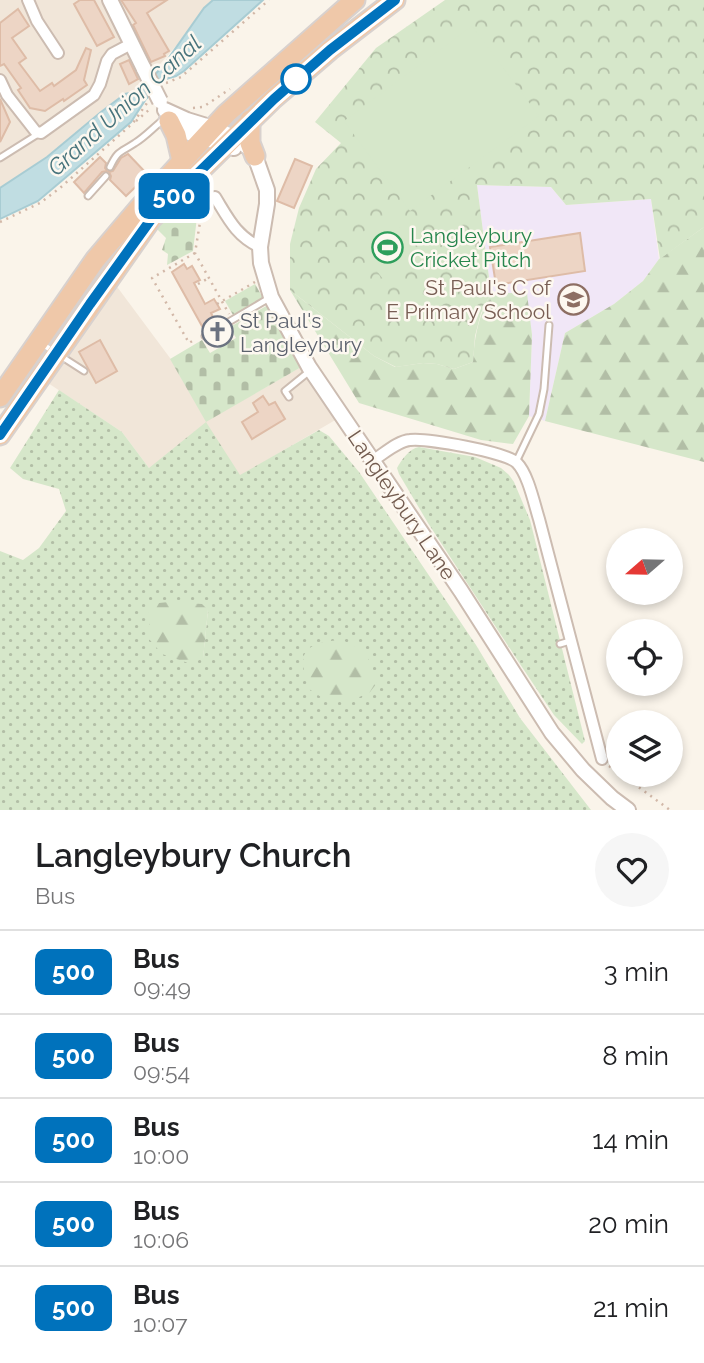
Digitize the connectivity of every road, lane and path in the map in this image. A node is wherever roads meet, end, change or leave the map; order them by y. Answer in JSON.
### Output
{"nodes":[{"id":1,"x":28,"y":0,"type":"edge"},
{"id":2,"x":110,"y":0,"type":"edge"},
{"id":3,"x":269,"y":0,"type":"edge"},
{"id":4,"x":355,"y":0,"type":"edge"},
{"id":5,"x":395,"y":0,"type":"edge"},
{"id":6,"x":131,"y":44,"type":"junction"},
{"id":7,"x":58,"y":53,"type":"dead end"},
{"id":8,"x":0,"y":80,"type":"edge"},
{"id":9,"x":165,"y":84,"type":"dead end"},
{"id":10,"x":233,"y":92,"type":"dead end"},
{"id":11,"x":161,"y":108,"type":"junction"},
{"id":12,"x":193,"y":108,"type":"dead end"},
{"id":13,"x":250,"y":120,"type":"junction"},
{"id":14,"x":133,"y":123,"type":"junction"},
{"id":15,"x":41,"y":133,"type":"junction"},
{"id":16,"x":208,"y":133,"type":"junction"},
{"id":17,"x":229,"y":141,"type":"junction"},
{"id":18,"x":0,"y":158,"type":"edge"},
{"id":19,"x":256,"y":160,"type":"junction"},
{"id":20,"x":181,"y":161,"type":"junction"},
{"id":21,"x":110,"y":167,"type":"dead end"},
{"id":22,"x":106,"y":176,"type":"dead end"},
{"id":23,"x":88,"y":196,"type":"dead end"},
{"id":24,"x":215,"y":197,"type":"joint"},
{"id":25,"x":189,"y":204,"type":"dead end"},
{"id":26,"x":203,"y":204,"type":"junction"},
{"id":27,"x":0,"y":222,"type":"edge"},
{"id":28,"x":260,"y":247,"type":"junction"},
{"id":29,"x":195,"y":253,"type":"junction"},
{"id":30,"x":209,"y":278,"type":"junction"},
{"id":31,"x":255,"y":282,"type":"dead end"},
{"id":32,"x":198,"y":284,"type":"dead end"},
{"id":33,"x":271,"y":298,"type":"junction"},
{"id":34,"x":222,"y":301,"type":"junction"},
{"id":35,"x":217,"y":304,"type":"dead end"},
{"id":36,"x":233,"y":320,"type":"junction"},
{"id":37,"x":548,"y":325,"type":"dead end"},
{"id":38,"x":205,"y":336,"type":"joint"},
{"id":39,"x":38,"y":341,"type":"junction"},
{"id":40,"x":57,"y":353,"type":"junction"},
{"id":41,"x":311,"y":370,"type":"junction"},
{"id":42,"x":84,"y":371,"type":"dead end"},
{"id":43,"x":0,"y":397,"type":"edge"},
{"id":44,"x":289,"y":397,"type":"dead end"},
{"id":45,"x":0,"y":435,"type":"edge"},
{"id":46,"x":372,"y":461,"type":"junction"},
{"id":47,"x":516,"y":462,"type":"junction"},
{"id":48,"x":602,"y":759,"type":"dead end"},
{"id":49,"x":638,"y":787,"type":"edge"},
{"id":50,"x":628,"y":810,"type":"edge"},
{"id":51,"x":670,"y":810,"type":"edge"}],
"edges":[{"from":1,"to":7,"type":"street"},
{"from":2,"to":6,"type":"street"},
{"from":3,"to":9,"type":"path"},
{"from":4,"to":16,"type":"highway"},
{"from":5,"to":13,"type":"highway"},
{"from":6,"to":11,"type":"street","bridge":true},
{"from":6,"to":15,"type":"street"},
{"from":8,"to":15,"type":"street"},
{"from":10,"to":12,"type":"path"},
{"from":11,"to":14,"type":"path"},
{"from":11,"to":14,"type":"path"},
{"from":11,"to":16,"type":"street"},
{"from":11,"to":20,"type":"highway"},
{"from":11,"to":21,"type":"lane"},
{"from":13,"to":17,"type":"highway"},
{"from":13,"to":19,"type":"highway"},
{"from":14,"to":27,"type":"path"},
{"from":15,"to":18,"type":"lane"},
{"from":16,"to":17,"type":"street"},
{"from":16,"to":20,"type":"highway"},
{"from":17,"to":19,"type":"street"},
{"from":17,"to":40,"type":"highway"},
{"from":19,"to":28,"type":"street","name":"Langleybury Lane"},
{"from":20,"to":39,"type":"highway"},
{"from":22,"to":23,"type":"lane"},
{"from":24,"to":26,"type":"path"},
{"from":24,"to":28,"type":"street"},
{"from":25,"to":26,"type":"path"},
{"from":26,"to":29,"type":"path"},
{"from":28,"to":33,"type":"street","name":"Langleybury Lane"},
{"from":29,"to":30,"type":"path"},
{"from":29,"to":38,"type":"path"},
{"from":30,"to":32,"type":"path"},
{"from":30,"to":34,"type":"path"},
{"from":31,"to":34,"type":"path"},
{"from":33,"to":36,"type":"lane"},
{"from":33,"to":41,"type":"street","name":"Langleybury Lane"},
{"from":34,"to":35,"type":"path"},
{"from":34,"to":36,"type":"path"},
{"from":36,"to":38,"type":"lane"},
{"from":37,"to":47,"type":"lane"},
{"from":39,"to":40,"type":"lane"},
{"from":39,"to":43,"type":"highway"},
{"from":40,"to":42,"type":"lane"},
{"from":40,"to":45,"type":"highway"},
{"from":41,"to":44,"type":"lane"},
{"from":41,"to":46,"type":"street","name":"Langleybury Lane"},
{"from":46,"to":47,"type":"street"},
{"from":46,"to":50,"type":"street","name":"Langleybury Lane"},
{"from":47,"to":48,"type":"street"},
{"from":49,"to":51,"type":"path"}]}
